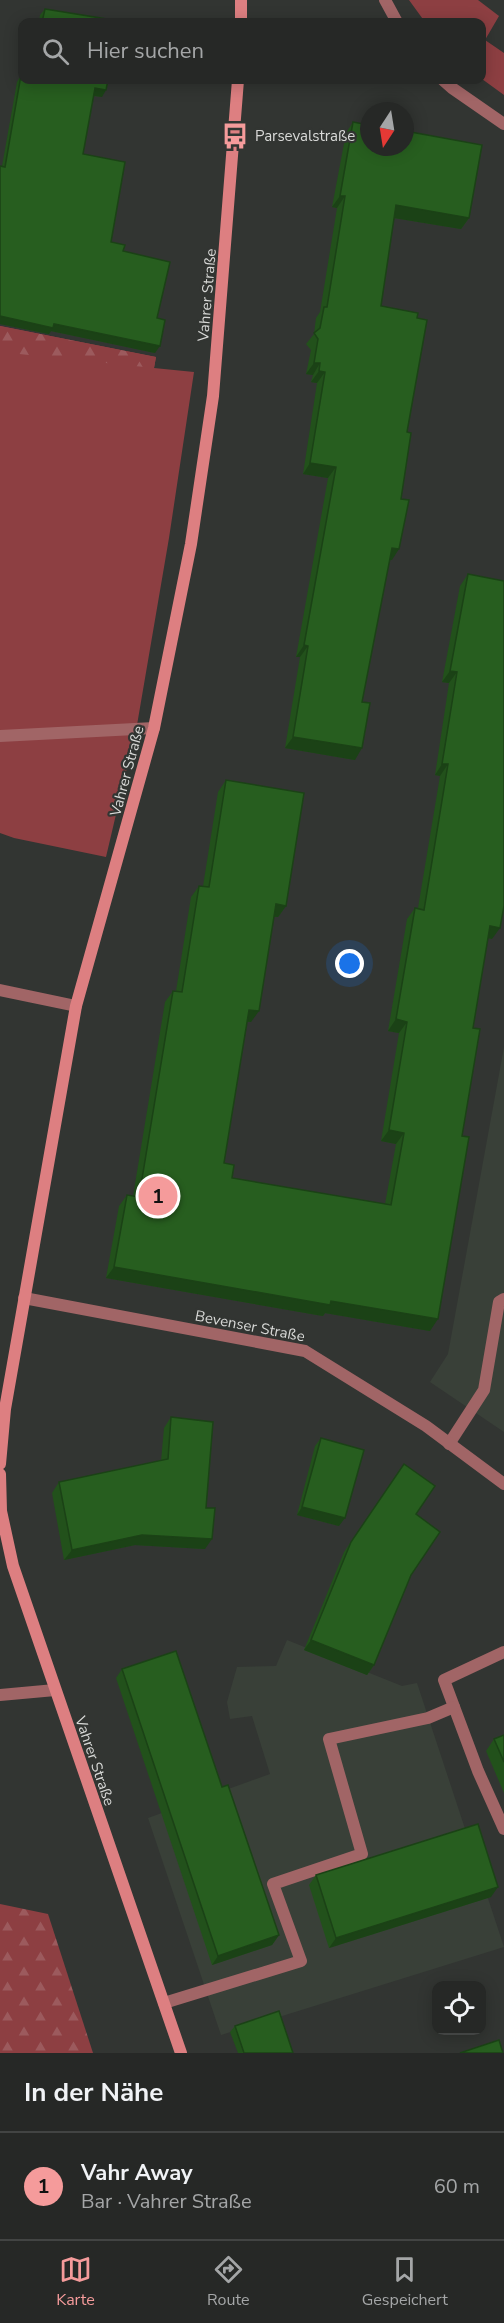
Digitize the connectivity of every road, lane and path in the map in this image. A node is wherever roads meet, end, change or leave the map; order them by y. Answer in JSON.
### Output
{"nodes":[{"id":1,"x":242,"y":0,"type":"edge"},
{"id":2,"x":385,"y":0,"type":"edge"},
{"id":3,"x":241,"y":18,"type":"edge"},
{"id":4,"x":395,"y":18,"type":"edge"},
{"id":5,"x":238,"y":84,"type":"edge"},
{"id":6,"x":448,"y":84,"type":"edge"},
{"id":7,"x":504,"y":124,"type":"edge"},
{"id":8,"x":154,"y":728,"type":"junction"},
{"id":9,"x":0,"y":736,"type":"edge"},
{"id":10,"x":0,"y":990,"type":"edge"},
{"id":11,"x":76,"y":1006,"type":"junction"},
{"id":12,"x":24,"y":1298,"type":"junction"},
{"id":13,"x":504,"y":1299,"type":"edge"},
{"id":14,"x":449,"y":1444,"type":"junction"},
{"id":15,"x":0,"y":1464,"type":"edge"},
{"id":16,"x":0,"y":1474,"type":"edge"},
{"id":17,"x":504,"y":1484,"type":"edge"},
{"id":18,"x":504,"y":1652,"type":"edge"},
{"id":19,"x":55,"y":1690,"type":"junction"},
{"id":20,"x":0,"y":1695,"type":"edge"},
{"id":21,"x":454,"y":1707,"type":"junction"},
{"id":22,"x":504,"y":1829,"type":"edge"},
{"id":23,"x":164,"y":2003,"type":"junction"},
{"id":24,"x":180,"y":2053,"type":"edge"}],
"edges":[{"from":1,"to":3,"type":"main road"},
{"from":2,"to":4,"type":"street"},
{"from":5,"to":8,"type":"main road","name":"Vahrer Straße"},
{"from":6,"to":7,"type":"street"},
{"from":8,"to":9,"type":"street"},
{"from":8,"to":11,"type":"main road","name":"Vahrer Straße"},
{"from":10,"to":11,"type":"street"},
{"from":11,"to":12,"type":"main road","name":"Vahrer Straße"},
{"from":12,"to":14,"type":"street","name":"Bevenser Straße"},
{"from":12,"to":15,"type":"main road","name":"Vahrer Straße"},
{"from":13,"to":14,"type":"street"},
{"from":14,"to":17,"type":"street","name":"Bevenser Straße"},
{"from":16,"to":19,"type":"main road","name":"Vahrer Straße"},
{"from":18,"to":21,"type":"street"},
{"from":19,"to":20,"type":"street"},
{"from":19,"to":23,"type":"main road","name":"Vahrer Straße"},
{"from":21,"to":22,"type":"street"},
{"from":21,"to":23,"type":"street"},
{"from":23,"to":24,"type":"main road","name":"Vahrer Straße"}]}
